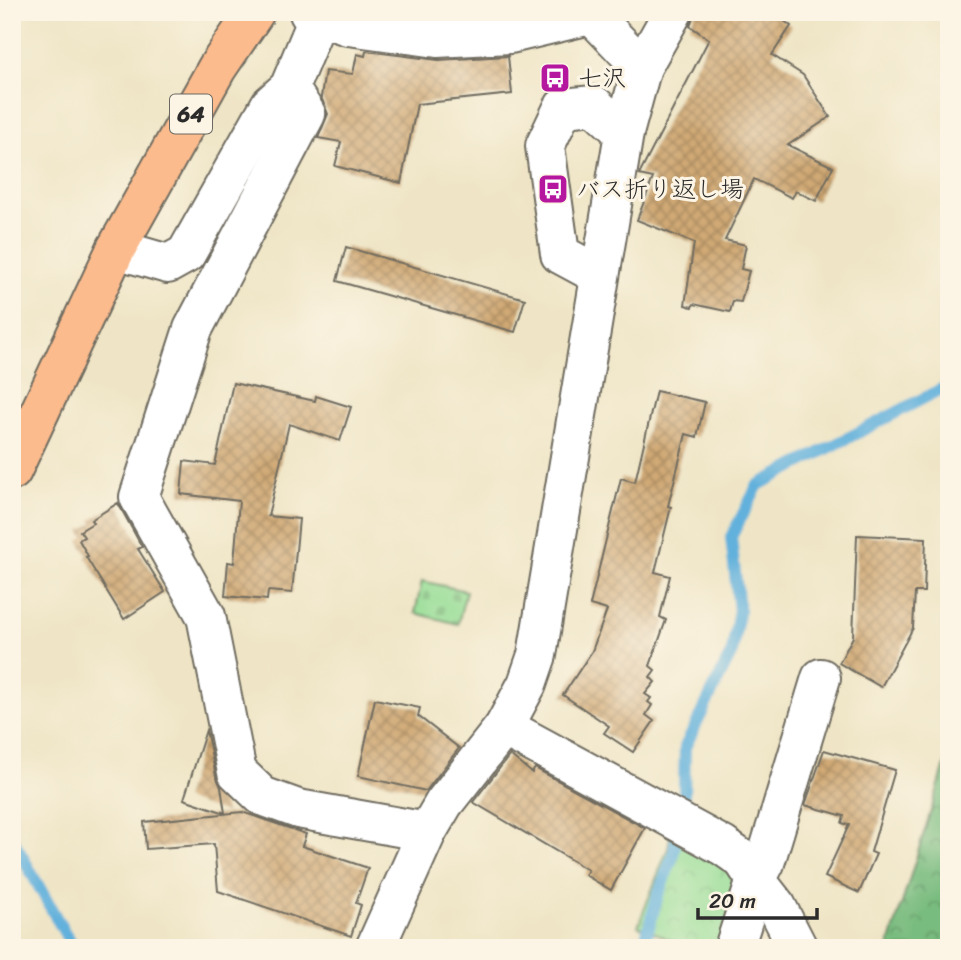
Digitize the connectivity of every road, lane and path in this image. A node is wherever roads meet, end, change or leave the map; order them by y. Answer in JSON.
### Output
{"nodes":[{"id":1,"x":255,"y":12,"type":"edge"},
{"id":2,"x":673,"y":12,"type":"edge"},
{"id":3,"x":590,"y":14,"type":"edge"},
{"id":4,"x":314,"y":15,"type":"edge"},
{"id":5,"x":642,"y":67,"type":"junction"},
{"id":6,"x":289,"y":88,"type":"junction"},
{"id":7,"x":624,"y":133,"type":"junction"},
{"id":8,"x":117,"y":249,"type":"junction"},
{"id":9,"x":599,"y":275,"type":"junction"},
{"id":10,"x":12,"y":471,"type":"edge"},
{"id":11,"x":821,"y":678,"type":"dead end"},
{"id":12,"x":504,"y":727,"type":"junction"},
{"id":13,"x":427,"y":832,"type":"junction"},
{"id":14,"x":756,"y":880,"type":"junction"},
{"id":15,"x":375,"y":948,"type":"edge"},
{"id":16,"x":734,"y":948,"type":"edge"},
{"id":17,"x":798,"y":948,"type":"edge"}],
"edges":[{"from":1,"to":8,"type":"main road","number":"64"},
{"from":2,"to":5,"type":"street"},
{"from":3,"to":4,"type":"street"},
{"from":3,"to":5,"type":"street"},
{"from":4,"to":6,"type":"street"},
{"from":5,"to":7,"type":"street"},
{"from":6,"to":8,"type":"street"},
{"from":6,"to":13,"type":"street"},
{"from":7,"to":9,"type":"street"},
{"from":7,"to":9,"type":"street"},
{"from":8,"to":10,"type":"main road","number":"64"},
{"from":9,"to":12,"type":"street"},
{"from":11,"to":14,"type":"street"},
{"from":12,"to":13,"type":"street"},
{"from":12,"to":14,"type":"street"},
{"from":13,"to":15,"type":"street"},
{"from":14,"to":16,"type":"street"},
{"from":14,"to":17,"type":"street"}]}
